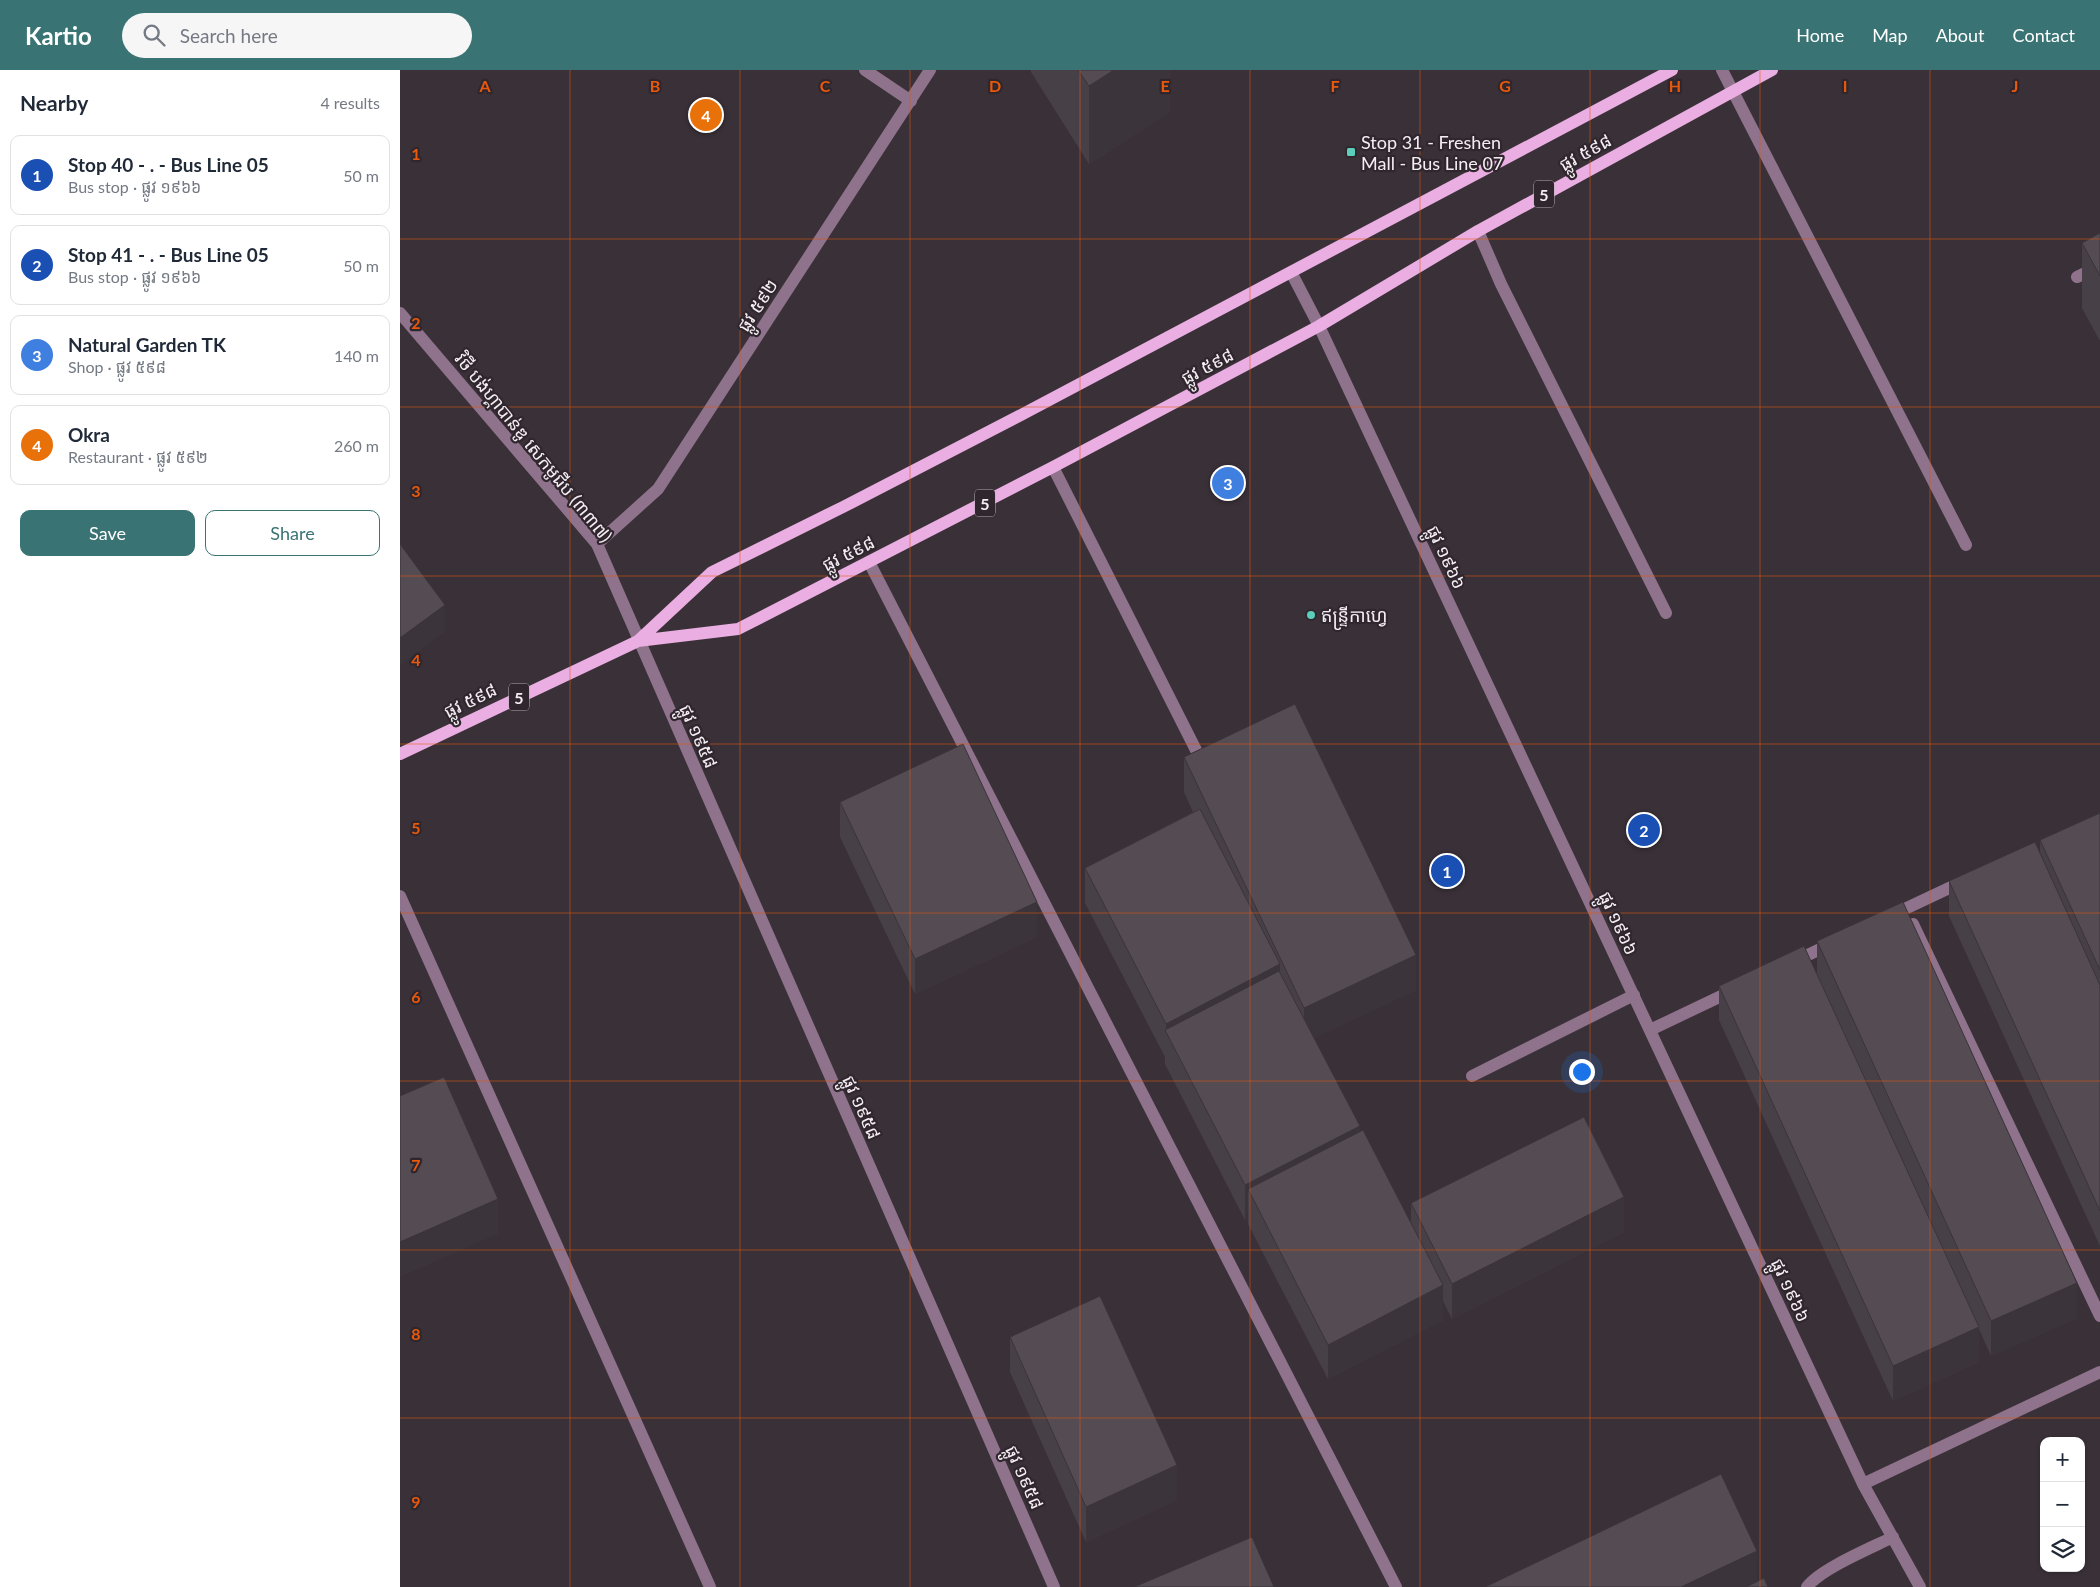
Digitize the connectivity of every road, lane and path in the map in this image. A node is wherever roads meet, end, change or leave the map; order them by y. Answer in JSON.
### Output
{"nodes":[{"id":1,"x":865,"y":70,"type":"edge"},
{"id":2,"x":930,"y":70,"type":"edge"},
{"id":3,"x":1672,"y":70,"type":"edge"},
{"id":4,"x":1722,"y":70,"type":"edge"},
{"id":5,"x":1772,"y":70,"type":"edge"},
{"id":6,"x":1732,"y":91,"type":"junction"},
{"id":7,"x":911,"y":101,"type":"junction"},
{"id":8,"x":1478,"y":231,"type":"junction"},
{"id":9,"x":2100,"y":266,"type":"edge"},
{"id":10,"x":1291,"y":272,"type":"junction"},
{"id":11,"x":2077,"y":278,"type":"dead end"},
{"id":12,"x":400,"y":313,"type":"edge"},
{"id":13,"x":1319,"y":326,"type":"junction"},
{"id":14,"x":1053,"y":467,"type":"junction"},
{"id":15,"x":597,"y":544,"type":"junction"},
{"id":16,"x":1966,"y":545,"type":"dead end"},
{"id":17,"x":869,"y":562,"type":"junction"},
{"id":18,"x":1666,"y":613,"type":"dead end"},
{"id":19,"x":638,"y":640,"type":"junction"},
{"id":20,"x":400,"y":754,"type":"edge"},
{"id":21,"x":1202,"y":762,"type":"edge"},
{"id":22,"x":1976,"y":875,"type":"edge"},
{"id":23,"x":400,"y":896,"type":"edge"},
{"id":24,"x":1906,"y":909,"type":"junction"},
{"id":25,"x":1879,"y":922,"type":"edge"},
{"id":26,"x":1843,"y":939,"type":"edge"},
{"id":27,"x":1780,"y":968,"type":"edge"},
{"id":28,"x":1744,"y":985,"type":"edge"},
{"id":29,"x":1634,"y":995,"type":"junction"},
{"id":30,"x":1650,"y":1030,"type":"junction"},
{"id":31,"x":1472,"y":1076,"type":"dead end"},
{"id":32,"x":2100,"y":1316,"type":"edge"},
{"id":33,"x":2100,"y":1372,"type":"edge"},
{"id":34,"x":1863,"y":1484,"type":"junction"},
{"id":35,"x":1893,"y":1537,"type":"junction"},
{"id":36,"x":710,"y":1587,"type":"edge"},
{"id":37,"x":1054,"y":1587,"type":"edge"},
{"id":38,"x":1396,"y":1587,"type":"edge"},
{"id":39,"x":1807,"y":1587,"type":"edge"},
{"id":40,"x":1920,"y":1587,"type":"edge"}],
"edges":[{"from":1,"to":7,"type":"street"},
{"from":2,"to":7,"type":"street","name":"ផ្លូវ ៥៩២"},
{"from":3,"to":10,"type":"main road","name":"ផ្លូវ ៥៩៨","number":"5"},
{"from":4,"to":6,"type":"street"},
{"from":5,"to":6,"type":"main road","name":"ផ្លូវ ៥៩៨","number":"5"},
{"from":6,"to":8,"type":"main road","name":"ផ្លូវ ៥៩៨","number":"5"},
{"from":6,"to":16,"type":"street"},
{"from":7,"to":15,"type":"street","name":"ផ្លូវ ៥៩២"},
{"from":8,"to":13,"type":"main road","name":"ផ្លូវ ៥៩៨","number":"5"},
{"from":8,"to":18,"type":"street"},
{"from":9,"to":11,"type":"street"},
{"from":10,"to":13,"type":"street","name":"ផ្លូវ ១៩៦៦"},
{"from":10,"to":19,"type":"main road","name":"ផ្លូវ ៥៩៨","number":"5"},
{"from":12,"to":15,"type":"street","name":"វិថី បង់ហ្គាបាន់ឌូ សេកមូជីប (៣៣៧)"},
{"from":13,"to":14,"type":"main road","name":"ផ្លូវ ៥៩៨","number":"5"},
{"from":13,"to":29,"type":"street","name":"ផ្លូវ ១៩៦៦"},
{"from":14,"to":17,"type":"main road","name":"ផ្លូវ ៥៩៨","number":"5"},
{"from":14,"to":21,"type":"street"},
{"from":15,"to":19,"type":"street","name":"វិថី បង់ហ្គាបាន់ឌូ សេកមូជីប (៣៣៧)"},
{"from":17,"to":19,"type":"main road","name":"ផ្លូវ ៥៩៨","number":"5"},
{"from":17,"to":38,"type":"street"},
{"from":19,"to":20,"type":"main road","name":"ផ្លូវ ៥៩៨","number":"5"},
{"from":19,"to":37,"type":"street","name":"ផ្លូវ ១៩៥៨"},
{"from":22,"to":24,"type":"street"},
{"from":23,"to":36,"type":"street"},
{"from":24,"to":25,"type":"street"},
{"from":24,"to":32,"type":"street"},
{"from":26,"to":27,"type":"street"},
{"from":28,"to":30,"type":"street"},
{"from":29,"to":30,"type":"street","name":"ផ្លូវ ១៩៦៦"},
{"from":29,"to":31,"type":"street"},
{"from":30,"to":34,"type":"street","name":"ផ្លូវ ១៩៦៦"},
{"from":33,"to":34,"type":"street"},
{"from":34,"to":35,"type":"street","name":"ផ្លូវ ១៩៦៦"},
{"from":35,"to":39,"type":"street"},
{"from":35,"to":40,"type":"street","name":"ផ្លូវ ១៩៦៦"}]}
